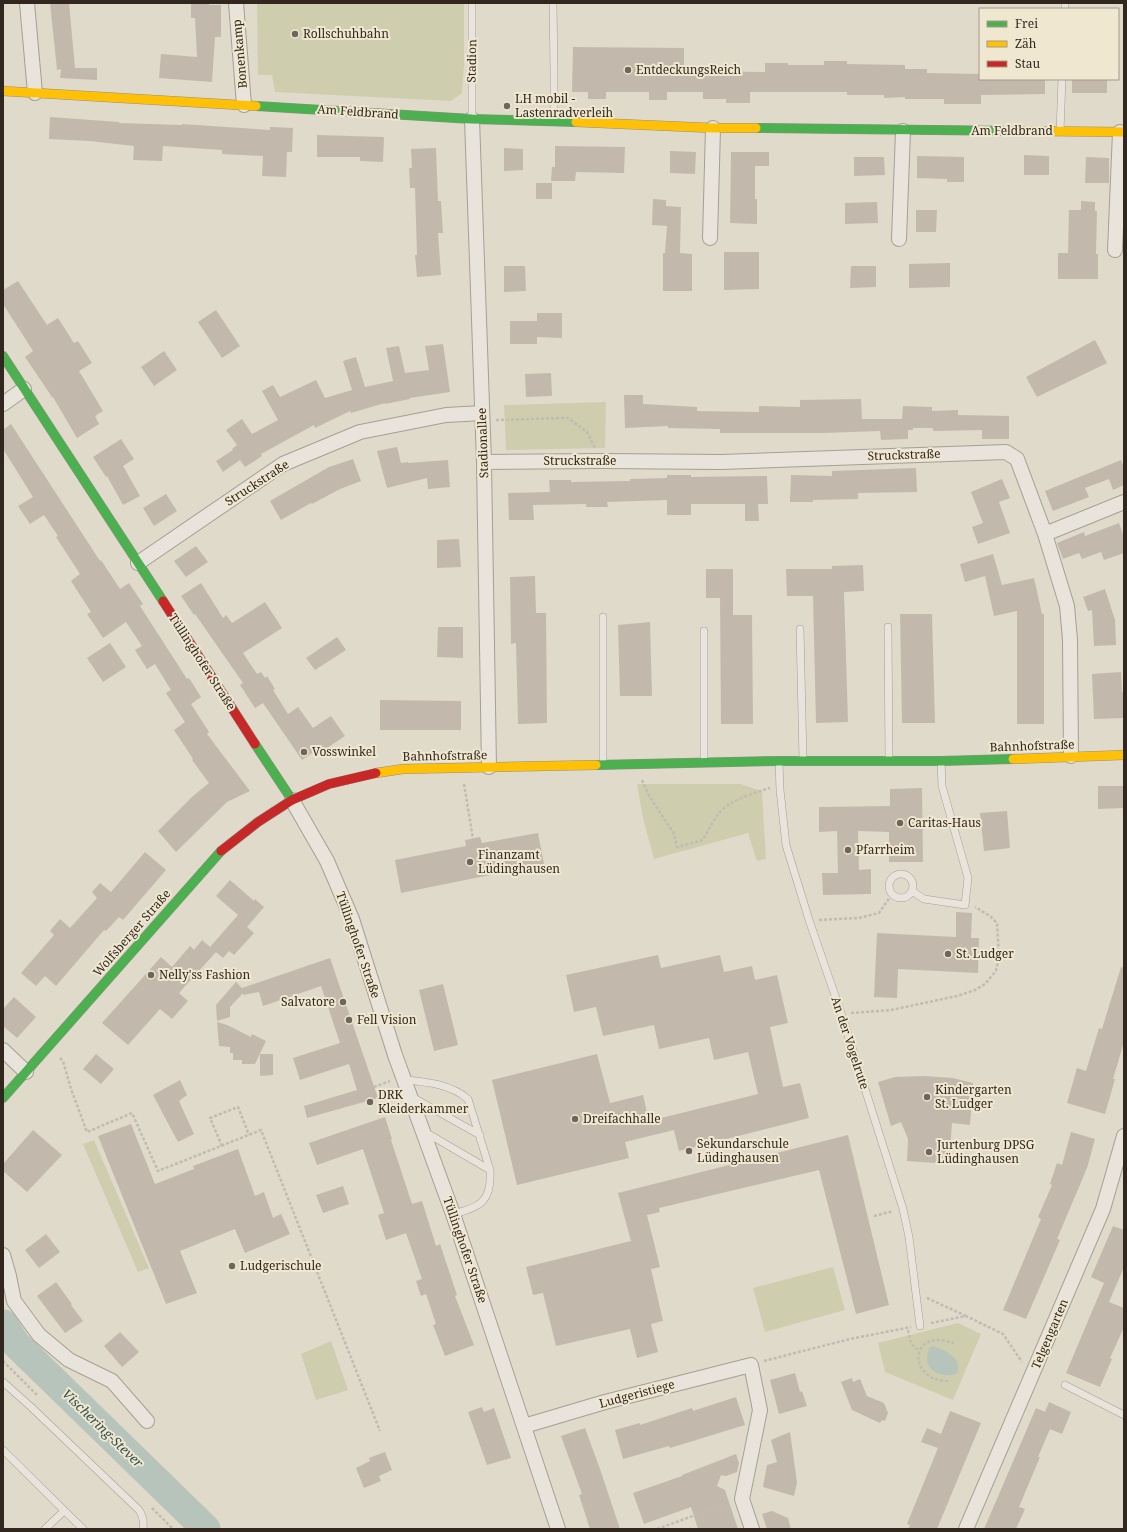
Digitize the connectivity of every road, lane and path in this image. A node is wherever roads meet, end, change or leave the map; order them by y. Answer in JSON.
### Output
{"nodes":[{"id":1,"x":27,"y":3,"type":"edge"},
{"id":2,"x":236,"y":3,"type":"edge"},
{"id":3,"x":472,"y":3,"type":"edge"},
{"id":4,"x":553,"y":3,"type":"edge"},
{"id":5,"x":1062,"y":80,"type":"edge"},
{"id":6,"x":3,"y":91,"type":"edge"},
{"id":7,"x":35,"y":92,"type":"junction"},
{"id":8,"x":244,"y":105,"type":"junction"},
{"id":9,"x":472,"y":119,"type":"junction"},
{"id":10,"x":554,"y":121,"type":"junction"},
{"id":11,"x":713,"y":128,"type":"junction"},
{"id":12,"x":903,"y":131,"type":"junction"},
{"id":13,"x":1060,"y":131,"type":"junction"},
{"id":14,"x":1122,"y":132,"type":"edge"},
{"id":15,"x":710,"y":238,"type":"dead end"},
{"id":16,"x":899,"y":239,"type":"dead end"},
{"id":17,"x":1115,"y":250,"type":"dead end"},
{"id":18,"x":3,"y":356,"type":"edge"},
{"id":19,"x":24,"y":389,"type":"junction"},
{"id":20,"x":3,"y":404,"type":"edge"},
{"id":21,"x":483,"y":417,"type":"junction"},
{"id":22,"x":601,"y":461,"type":"junction"},
{"id":23,"x":484,"y":462,"type":"junction"},
{"id":24,"x":1124,"y":502,"type":"edge"},
{"id":25,"x":1045,"y":534,"type":"junction"},
{"id":26,"x":138,"y":563,"type":"junction"},
{"id":27,"x":603,"y":618,"type":"dead end"},
{"id":28,"x":888,"y":627,"type":"dead end"},
{"id":29,"x":800,"y":628,"type":"dead end"},
{"id":30,"x":704,"y":631,"type":"dead end"},
{"id":31,"x":1124,"y":755,"type":"edge"},
{"id":32,"x":1071,"y":756,"type":"junction"},
{"id":33,"x":779,"y":761,"type":"junction"},
{"id":34,"x":803,"y":761,"type":"junction"},
{"id":35,"x":889,"y":761,"type":"junction"},
{"id":36,"x":941,"y":761,"type":"junction"},
{"id":37,"x":704,"y":763,"type":"junction"},
{"id":38,"x":603,"y":765,"type":"junction"},
{"id":39,"x":635,"y":765,"type":"junction"},
{"id":40,"x":462,"y":767,"type":"junction"},
{"id":41,"x":489,"y":767,"type":"junction"},
{"id":42,"x":780,"y":786,"type":"junction"},
{"id":43,"x":292,"y":800,"type":"junction"},
{"id":44,"x":473,"y":839,"type":"dead end"},
{"id":45,"x":912,"y":891,"type":"junction"},
{"id":46,"x":892,"y":894,"type":"junction"},
{"id":47,"x":964,"y":905,"type":"junction"},
{"id":48,"x":809,"y":920,"type":"junction"},
{"id":49,"x":841,"y":1013,"type":"junction"},
{"id":50,"x":3,"y":1050,"type":"edge"},
{"id":51,"x":63,"y":1061,"type":"dead end"},
{"id":52,"x":26,"y":1072,"type":"junction"},
{"id":53,"x":405,"y":1080,"type":"junction"},
{"id":54,"x":410,"y":1096,"type":"junction"},
{"id":55,"x":3,"y":1098,"type":"edge"},
{"id":56,"x":424,"y":1131,"type":"junction"},
{"id":57,"x":249,"y":1135,"type":"junction"},
{"id":58,"x":480,"y":1135,"type":"junction"},
{"id":59,"x":1124,"y":1136,"type":"edge"},
{"id":60,"x":222,"y":1146,"type":"junction"},
{"id":61,"x":490,"y":1170,"type":"junction"},
{"id":62,"x":903,"y":1208,"type":"junction"},
{"id":63,"x":453,"y":1214,"type":"junction"},
{"id":64,"x":874,"y":1216,"type":"dead end"},
{"id":65,"x":3,"y":1255,"type":"edge"},
{"id":66,"x":914,"y":1292,"type":"junction"},
{"id":67,"x":966,"y":1316,"type":"junction"},
{"id":68,"x":920,"y":1326,"type":"junction"},
{"id":69,"x":908,"y":1328,"type":"junction"},
{"id":70,"x":954,"y":1343,"type":"dead end"},
{"id":71,"x":920,"y":1350,"type":"junction"},
{"id":72,"x":750,"y":1365,"type":"junction"},
{"id":73,"x":1034,"y":1372,"type":"junction"},
{"id":74,"x":948,"y":1381,"type":"dead end"},
{"id":75,"x":3,"y":1382,"type":"edge"},
{"id":76,"x":1065,"y":1385,"type":"dead end"},
{"id":77,"x":1124,"y":1415,"type":"edge"},
{"id":78,"x":147,"y":1421,"type":"dead end"},
{"id":79,"x":524,"y":1426,"type":"junction"},
{"id":80,"x":380,"y":1431,"type":"dead end"},
{"id":81,"x":3,"y":1450,"type":"edge"},
{"id":82,"x":742,"y":1499,"type":"junction"},
{"id":83,"x":64,"y":1511,"type":"junction"},
{"id":84,"x":46,"y":1529,"type":"edge"},
{"id":85,"x":83,"y":1529,"type":"edge"},
{"id":86,"x":143,"y":1529,"type":"edge"},
{"id":87,"x":558,"y":1529,"type":"edge"},
{"id":88,"x":657,"y":1529,"type":"edge"},
{"id":89,"x":752,"y":1529,"type":"edge"},
{"id":90,"x":966,"y":1529,"type":"edge"}],
"edges":[{"from":1,"to":7,"type":"street"},
{"from":2,"to":8,"type":"street","name":"Bonenkamp"},
{"from":3,"to":9,"type":"lane","name":"Stadion"},
{"from":4,"to":10,"type":"lane"},
{"from":5,"to":13,"type":"lane"},
{"from":6,"to":7,"type":"main road","name":"Am Feldbrand"},
{"from":7,"to":8,"type":"main road","name":"Am Feldbrand"},
{"from":8,"to":9,"type":"main road","name":"Am Feldbrand"},
{"from":9,"to":10,"type":"main road","name":"Am Feldbrand"},
{"from":9,"to":21,"type":"street","name":"Stadionallee"},
{"from":10,"to":11,"type":"main road","name":"Am Feldbrand"},
{"from":11,"to":12,"type":"main road","name":"Am Feldbrand"},
{"from":11,"to":15,"type":"street"},
{"from":12,"to":13,"type":"main road","name":"Am Feldbrand"},
{"from":12,"to":16,"type":"street"},
{"from":13,"to":14,"type":"main road","name":"Am Feldbrand"},
{"from":14,"to":17,"type":"street","name":"Am Feldbrand"},
{"from":18,"to":19,"type":"main road","name":"Tüllinghofer Straße"},
{"from":19,"to":20,"type":"street"},
{"from":19,"to":26,"type":"main road","name":"Tüllinghofer Straße"},
{"from":21,"to":22,"type":"path"},
{"from":21,"to":23,"type":"street","name":"Stadionallee"},
{"from":21,"to":26,"type":"street","name":"Struckstraße"},
{"from":22,"to":23,"type":"street","name":"Struckstraße"},
{"from":22,"to":25,"type":"street","name":"Struckstraße"},
{"from":23,"to":41,"type":"street","name":"Stadionallee"},
{"from":24,"to":25,"type":"street"},
{"from":25,"to":32,"type":"street","name":"Struckstraße"},
{"from":26,"to":43,"type":"main road","name":"Tüllinghofer Straße"},
{"from":27,"to":38,"type":"lane"},
{"from":28,"to":35,"type":"lane"},
{"from":29,"to":34,"type":"lane"},
{"from":30,"to":37,"type":"lane"},
{"from":31,"to":32,"type":"main road","name":"Bahnhofstraße"},
{"from":32,"to":36,"type":"main road","name":"Bahnhofstraße"},
{"from":33,"to":34,"type":"main road","name":"Bahnhofstraße"},
{"from":33,"to":37,"type":"main road","name":"Bahnhofstraße"},
{"from":33,"to":42,"type":"lane","name":"An der Vogelrute"},
{"from":34,"to":35,"type":"main road","name":"Bahnhofstraße"},
{"from":35,"to":36,"type":"main road","name":"Bahnhofstraße"},
{"from":36,"to":47,"type":"lane"},
{"from":37,"to":39,"type":"main road","name":"Bahnhofstraße"},
{"from":38,"to":39,"type":"main road","name":"Bahnhofstraße"},
{"from":38,"to":41,"type":"main road","name":"Bahnhofstraße"},
{"from":39,"to":42,"type":"path"},
{"from":40,"to":41,"type":"main road","name":"Bahnhofstraße"},
{"from":40,"to":43,"type":"main road","name":"Bahnhofstraße"},
{"from":40,"to":44,"type":"path"},
{"from":42,"to":48,"type":"lane","name":"An der Vogelrute"},
{"from":43,"to":52,"type":"main road","name":"Wolfsberger Straße"},
{"from":43,"to":53,"type":"street","name":"Tüllinghofer Straße"},
{"from":45,"to":46,"type":"lane"},
{"from":45,"to":46,"type":"lane"},
{"from":45,"to":47,"type":"lane"},
{"from":46,"to":48,"type":"path"},
{"from":47,"to":49,"type":"path"},
{"from":48,"to":49,"type":"lane","name":"An der Vogelrute"},
{"from":49,"to":62,"type":"lane","name":"An der Vogelrute"},
{"from":50,"to":52,"type":"street"},
{"from":51,"to":60,"type":"path"},
{"from":52,"to":55,"type":"main road","name":"Wolfsberger Straße"},
{"from":53,"to":54,"type":"street","name":"Tüllinghofer Straße"},
{"from":53,"to":58,"type":"lane"},
{"from":54,"to":56,"type":"street","name":"Tüllinghofer Straße"},
{"from":54,"to":58,"type":"lane"},
{"from":56,"to":61,"type":"lane"},
{"from":56,"to":63,"type":"street","name":"Tüllinghofer Straße"},
{"from":57,"to":60,"type":"path"},
{"from":57,"to":60,"type":"path"},
{"from":57,"to":80,"type":"path"},
{"from":58,"to":61,"type":"lane"},
{"from":59,"to":73,"type":"street","name":"Telgengarten"},
{"from":61,"to":63,"type":"lane"},
{"from":62,"to":64,"type":"path"},
{"from":62,"to":66,"type":"lane","name":"An der Vogelrute"},
{"from":63,"to":79,"type":"street","name":"Tüllinghofer Straße"},
{"from":65,"to":78,"type":"street"},
{"from":66,"to":67,"type":"path"},
{"from":66,"to":68,"type":"lane","name":"An der Vogelrute"},
{"from":67,"to":68,"type":"path"},
{"from":67,"to":73,"type":"path"},
{"from":68,"to":69,"type":"path"},
{"from":69,"to":71,"type":"path"},
{"from":69,"to":72,"type":"path"},
{"from":70,"to":71,"type":"path"},
{"from":71,"to":74,"type":"path"},
{"from":72,"to":79,"type":"street","name":"Ludgeristiege"},
{"from":72,"to":82,"type":"street"},
{"from":73,"to":90,"type":"street","name":"Telgengarten"},
{"from":75,"to":86,"type":"lane"},
{"from":76,"to":77,"type":"lane"},
{"from":79,"to":87,"type":"street","name":"Tüllinghofer Straße"},
{"from":81,"to":83,"type":"lane"},
{"from":82,"to":88,"type":"path"},
{"from":82,"to":89,"type":"street"},
{"from":83,"to":84,"type":"lane"},
{"from":83,"to":85,"type":"lane"}]}
